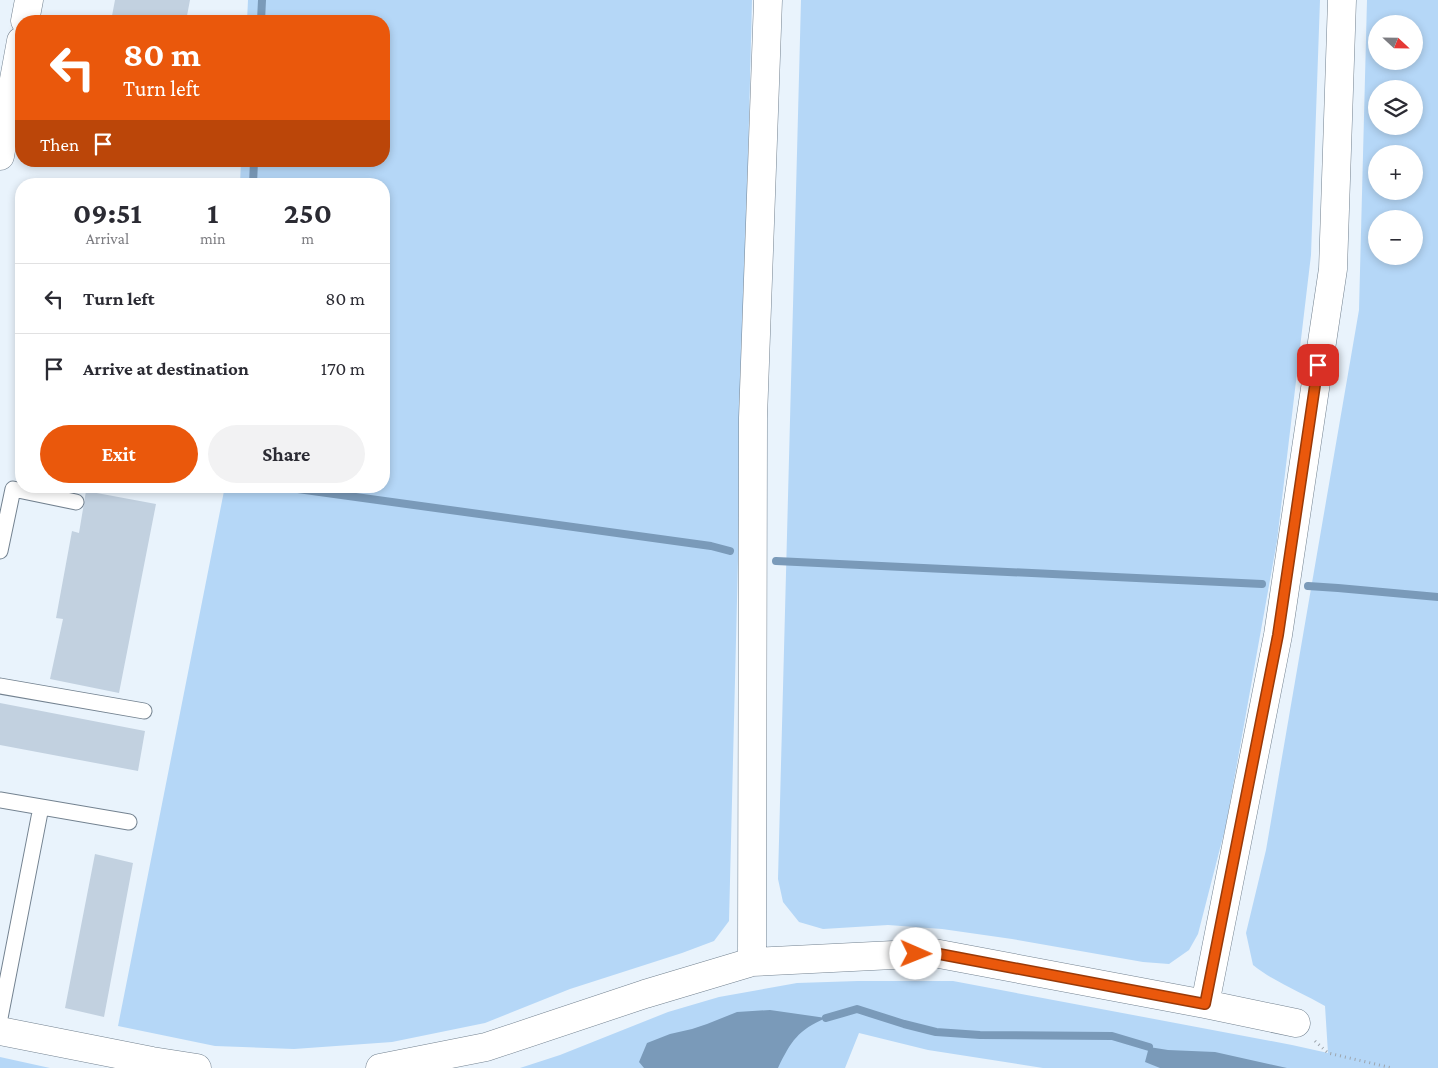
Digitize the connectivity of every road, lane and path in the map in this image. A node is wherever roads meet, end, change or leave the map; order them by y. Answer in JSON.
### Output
{"nodes":[{"id":1,"x":29,"y":0,"type":"edge"},
{"id":2,"x":768,"y":0,"type":"edge"},
{"id":3,"x":1342,"y":0,"type":"edge"},
{"id":4,"x":26,"y":15,"type":"edge"},
{"id":5,"x":15,"y":74,"type":"edge"},
{"id":6,"x":0,"y":156,"type":"edge"},
{"id":7,"x":15,"y":489,"type":"edge"},
{"id":8,"x":32,"y":493,"type":"edge"},
{"id":9,"x":76,"y":502,"type":"dead end"},
{"id":10,"x":0,"y":551,"type":"edge"},
{"id":11,"x":0,"y":686,"type":"edge"},
{"id":12,"x":144,"y":711,"type":"dead end"},
{"id":13,"x":0,"y":800,"type":"edge"},
{"id":14,"x":41,"y":807,"type":"junction"},
{"id":15,"x":129,"y":822,"type":"dead end"},
{"id":16,"x":752,"y":962,"type":"junction"},
{"id":17,"x":1205,"y":1004,"type":"junction"},
{"id":18,"x":0,"y":1018,"type":"edge"},
{"id":19,"x":1296,"y":1023,"type":"joint"},
{"id":20,"x":0,"y":1031,"type":"edge"},
{"id":21,"x":197,"y":1068,"type":"edge"},
{"id":22,"x":380,"y":1068,"type":"edge"},
{"id":23,"x":1392,"y":1068,"type":"edge"}],
"edges":[{"from":1,"to":4,"type":"street"},
{"from":2,"to":16,"type":"street"},
{"from":3,"to":17,"type":"street"},
{"from":5,"to":6,"type":"street"},
{"from":7,"to":10,"type":"lane"},
{"from":8,"to":9,"type":"lane"},
{"from":11,"to":12,"type":"lane"},
{"from":13,"to":14,"type":"lane"},
{"from":14,"to":15,"type":"lane"},
{"from":14,"to":18,"type":"lane"},
{"from":16,"to":17,"type":"street"},
{"from":16,"to":22,"type":"street"},
{"from":17,"to":19,"type":"street"},
{"from":19,"to":23,"type":"path"},
{"from":20,"to":21,"type":"street"}]}
